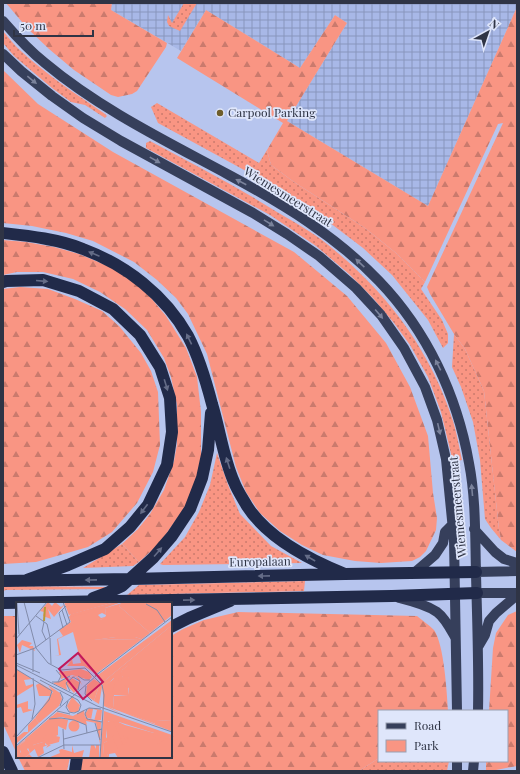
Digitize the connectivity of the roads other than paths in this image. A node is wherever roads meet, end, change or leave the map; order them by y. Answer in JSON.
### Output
{"nodes":[{"id":1,"x":3,"y":21,"type":"edge"},
{"id":2,"x":3,"y":54,"type":"edge"},
{"id":3,"x":3,"y":233,"type":"edge"},
{"id":4,"x":3,"y":282,"type":"edge"},
{"id":5,"x":212,"y":403,"type":"junction"},
{"id":6,"x":452,"y":525,"type":"junction"},
{"id":7,"x":474,"y":529,"type":"junction"},
{"id":8,"x":517,"y":563,"type":"edge"},
{"id":9,"x":517,"y":571,"type":"edge"},
{"id":10,"x":476,"y":572,"type":"junction"},
{"id":11,"x":414,"y":573,"type":"junction"},
{"id":12,"x":455,"y":573,"type":"junction"},
{"id":13,"x":346,"y":574,"type":"junction"},
{"id":14,"x":130,"y":579,"type":"junction"},
{"id":15,"x":27,"y":580,"type":"junction"},
{"id":16,"x":3,"y":581,"type":"edge"},
{"id":17,"x":477,"y":593,"type":"junction"},
{"id":18,"x":455,"y":594,"type":"junction"},
{"id":19,"x":517,"y":594,"type":"edge"},
{"id":20,"x":392,"y":596,"type":"junction"},
{"id":21,"x":236,"y":599,"type":"junction"},
{"id":22,"x":80,"y":602,"type":"joint"},
{"id":23,"x":3,"y":603,"type":"edge"},
{"id":24,"x":16,"y":603,"type":"edge"},
{"id":25,"x":172,"y":627,"type":"edge"},
{"id":26,"x":456,"y":639,"type":"junction"},
{"id":27,"x":478,"y":647,"type":"junction"},
{"id":28,"x":457,"y":710,"type":"edge"},
{"id":29,"x":478,"y":710,"type":"edge"},
{"id":30,"x":3,"y":752,"type":"edge"},
{"id":31,"x":77,"y":758,"type":"edge"},
{"id":32,"x":12,"y":771,"type":"edge"},
{"id":33,"x":74,"y":771,"type":"edge"}],
"edges":[{"from":7,"to":1,"type":"main road","name":"Wiemesmeerstraat","one_way":true},
{"from":2,"to":6,"type":"main road","name":"Wiemesmeerstraat","one_way":true},
{"from":5,"to":3,"type":"highway","one_way":true},
{"from":4,"to":15,"type":"highway","one_way":true},
{"from":13,"to":5,"type":"highway","one_way":true},
{"from":14,"to":5,"type":"highway","one_way":true},
{"from":6,"to":11,"type":"main road"},
{"from":6,"to":12,"type":"main road","name":"Wiemesmeerstraat"},
{"from":7,"to":8,"type":"main road"},
{"from":7,"to":10,"type":"main road","name":"Wiemesmeerstraat"},
{"from":9,"to":10,"type":"main road","name":"Europalaan"},
{"from":10,"to":12,"type":"highway","name":"Europalaan"},
{"from":10,"to":17,"type":"main road","name":"Wiemesmeerstraat"},
{"from":11,"to":12,"type":"highway","name":"Europalaan"},
{"from":11,"to":13,"type":"highway","name":"Europalaan"},
{"from":12,"to":18,"type":"main road","name":"Wiemesmeerstraat"},
{"from":13,"to":14,"type":"highway","name":"Europalaan","one_way":true},
{"from":14,"to":15,"type":"highway","name":"Europalaan","one_way":true},
{"from":14,"to":22,"type":"highway"},
{"from":15,"to":16,"type":"highway","name":"Europalaan"},
{"from":17,"to":18,"type":"highway"},
{"from":17,"to":19,"type":"main road"},
{"from":17,"to":27,"type":"main road","name":"Wiemesmeerstraat"},
{"from":18,"to":20,"type":"highway"},
{"from":18,"to":26,"type":"main road","name":"Wiemesmeerstraat"},
{"from":19,"to":27,"type":"main road"},
{"from":20,"to":21,"type":"highway"},
{"from":20,"to":26,"type":"main road"},
{"from":22,"to":21,"type":"highway","one_way":true},
{"from":21,"to":25,"type":"highway"},
{"from":23,"to":24,"type":"highway"},
{"from":26,"to":28,"type":"main road","name":"Wiemesmeerstraat"},
{"from":27,"to":29,"type":"main road","name":"Wiemesmeerstraat"},
{"from":30,"to":32,"type":"highway"},
{"from":31,"to":33,"type":"highway"}]}
